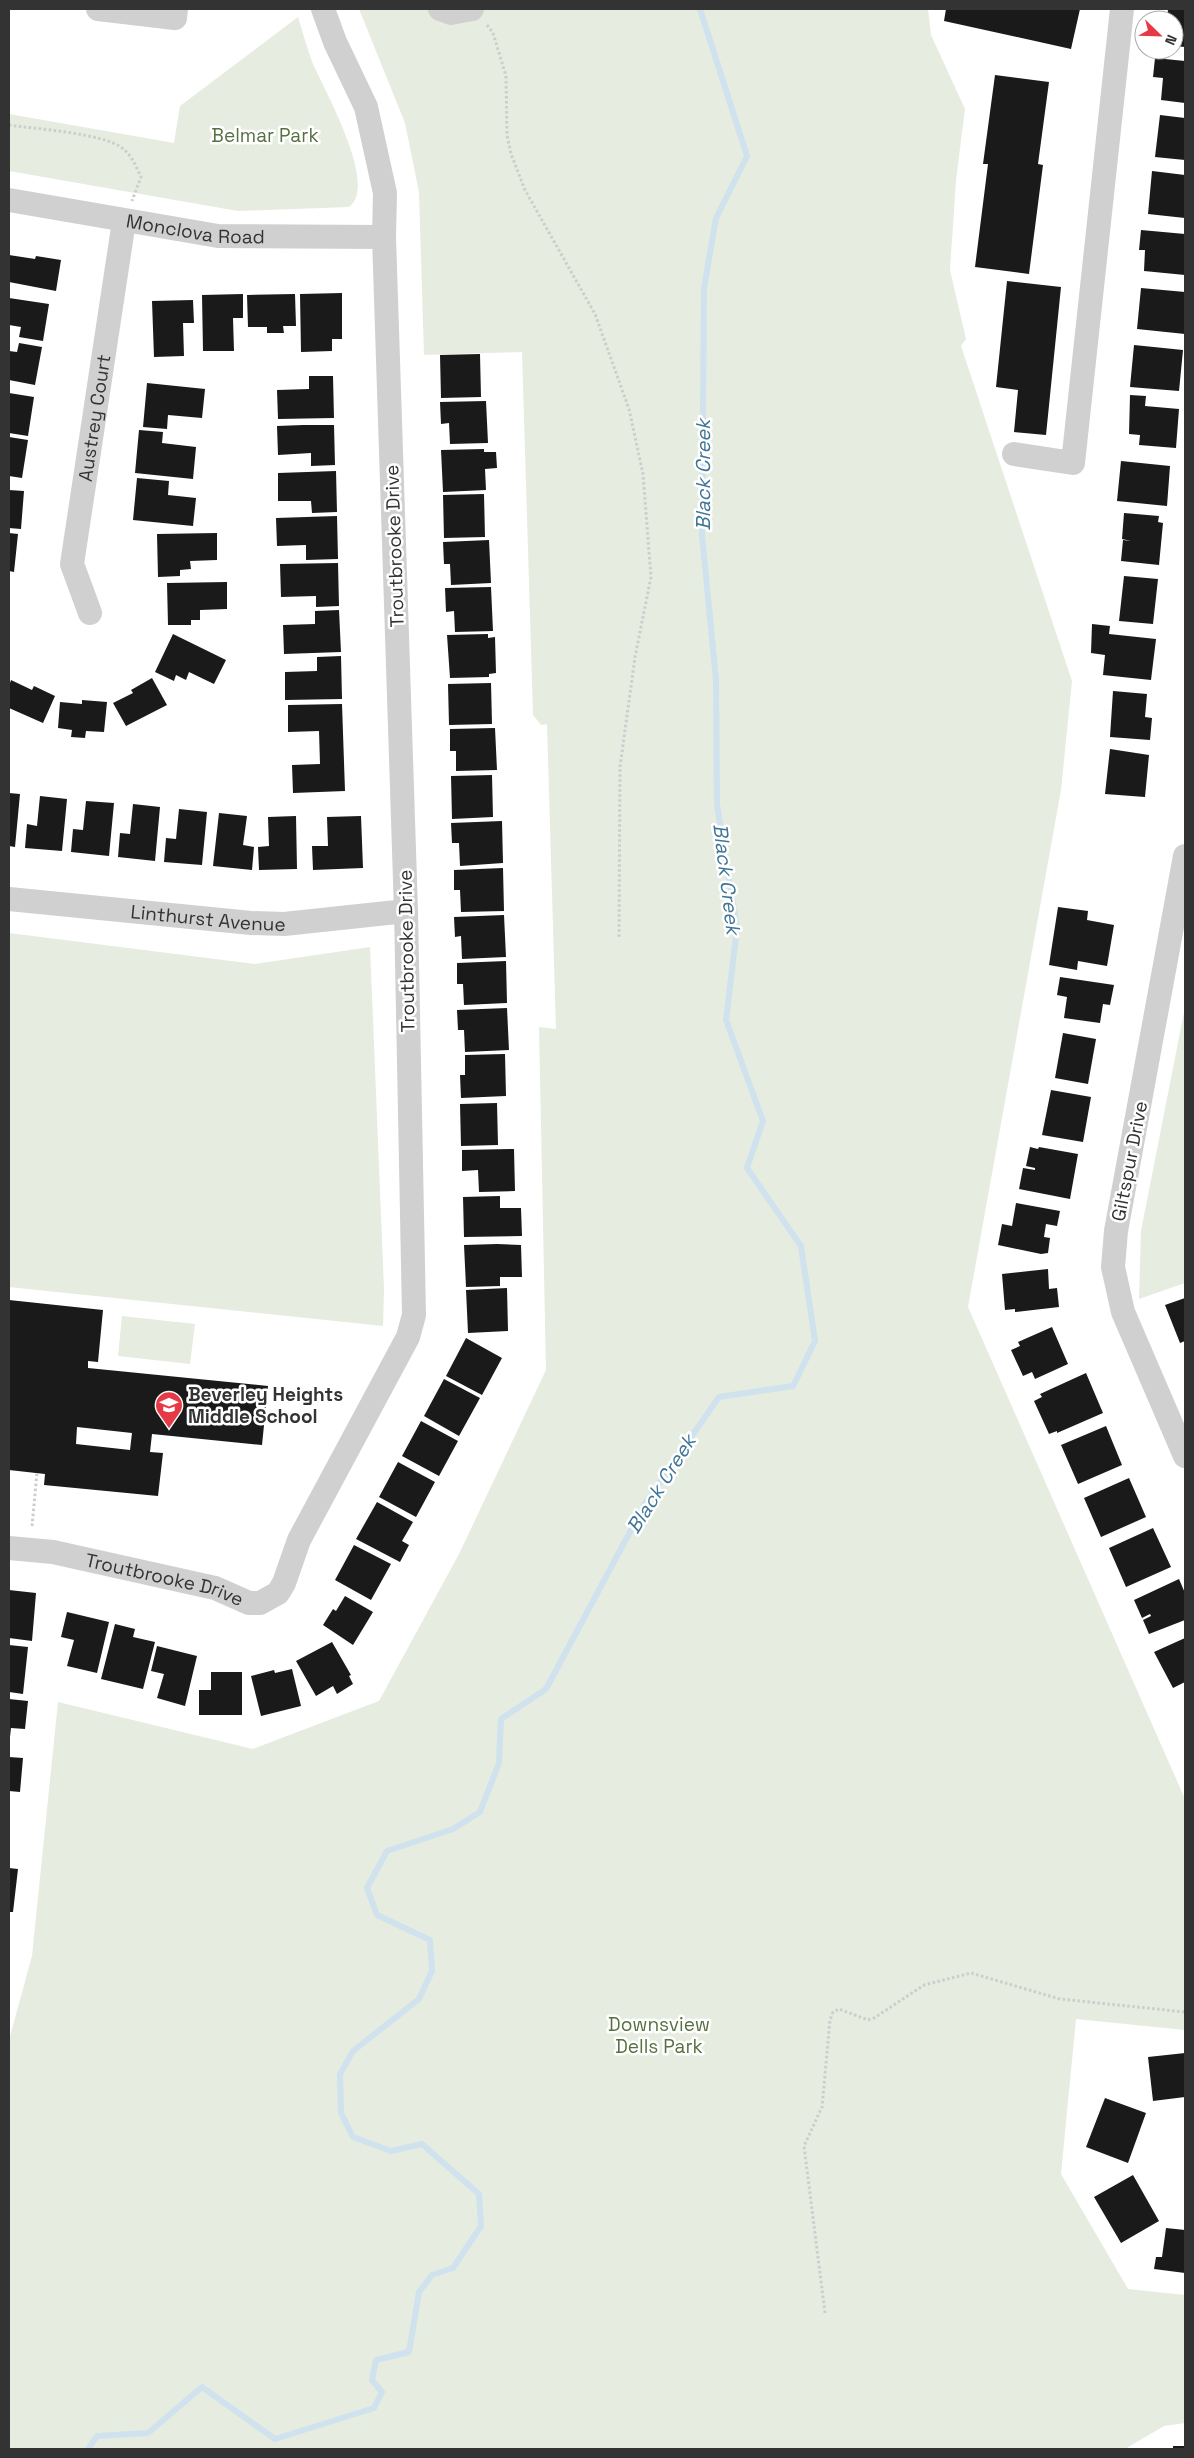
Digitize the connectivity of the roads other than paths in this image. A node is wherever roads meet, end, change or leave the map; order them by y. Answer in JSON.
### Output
{"nodes":[{"id":1,"x":98,"y":9,"type":"edge"},
{"id":2,"x":176,"y":9,"type":"edge"},
{"id":3,"x":323,"y":9,"type":"edge"},
{"id":4,"x":440,"y":9,"type":"edge"},
{"id":5,"x":1122,"y":9,"type":"edge"},
{"id":6,"x":478,"y":15,"type":"edge"},
{"id":7,"x":9,"y":200,"type":"edge"},
{"id":8,"x":124,"y":221,"type":"junction"},
{"id":9,"x":384,"y":238,"type":"junction"},
{"id":10,"x":1014,"y":454,"type":"dead end"},
{"id":11,"x":90,"y":613,"type":"dead end"},
{"id":12,"x":1185,"y":856,"type":"edge"},
{"id":13,"x":9,"y":899,"type":"edge"},
{"id":14,"x":406,"y":911,"type":"junction"},
{"id":15,"x":1185,"y":1456,"type":"edge"},
{"id":16,"x":9,"y":1548,"type":"edge"}],
"edges":[{"from":1,"to":2,"type":"street"},
{"from":3,"to":9,"type":"street","name":"Troutbrooke Drive"},
{"from":4,"to":6,"type":"street"},
{"from":5,"to":10,"type":"street"},
{"from":7,"to":8,"type":"street","name":"Monclova Road"},
{"from":8,"to":9,"type":"street","name":"Monclova Road"},
{"from":8,"to":11,"type":"street","name":"Austrey Court"},
{"from":9,"to":14,"type":"street","name":"Troutbrooke Drive"},
{"from":12,"to":15,"type":"street","name":"Giltspur Drive"},
{"from":13,"to":14,"type":"street","name":"Linthurst Avenue"},
{"from":14,"to":16,"type":"street","name":"Troutbrooke Drive"}]}
